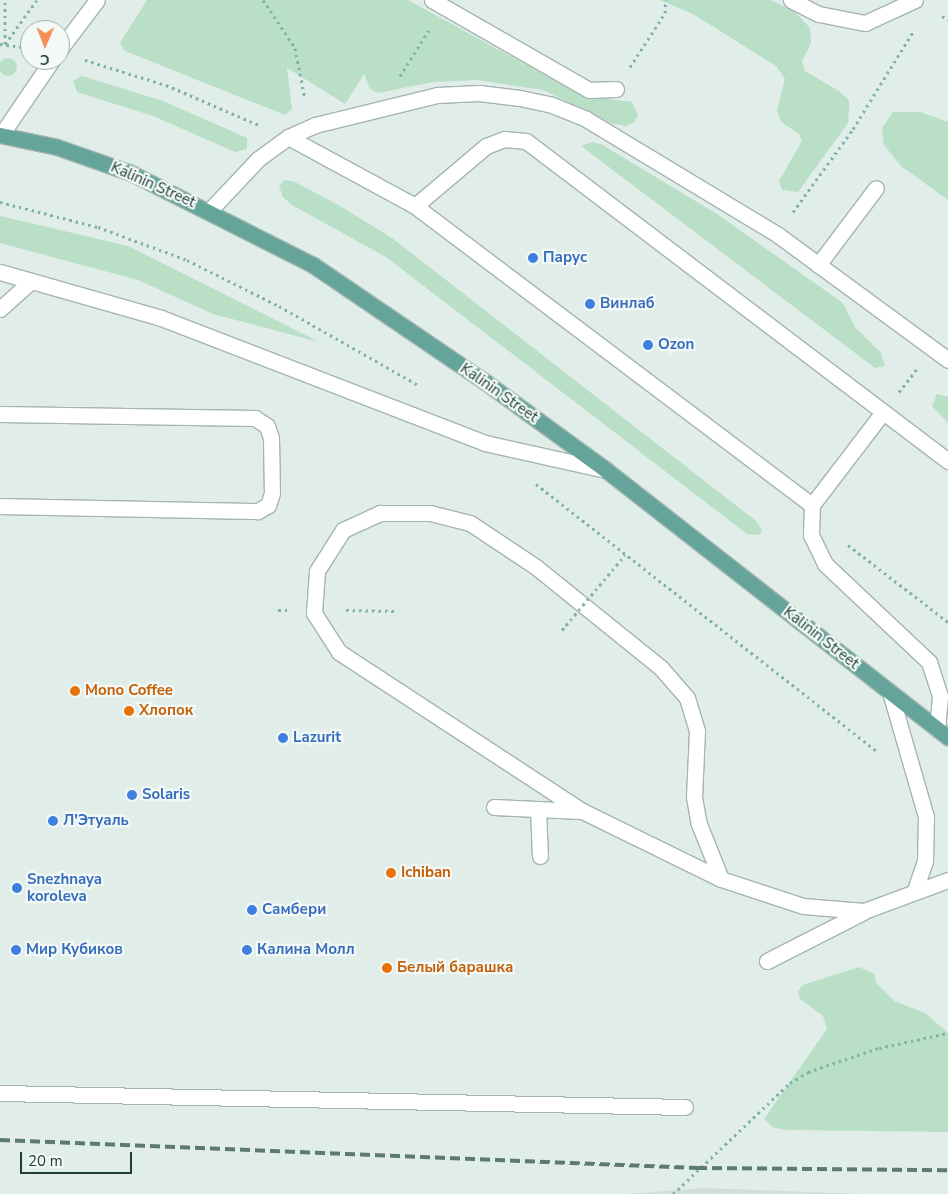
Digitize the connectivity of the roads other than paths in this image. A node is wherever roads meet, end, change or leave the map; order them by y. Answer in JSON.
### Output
{"nodes":[{"id":1,"x":97,"y":0,"type":"edge"},
{"id":2,"x":432,"y":0,"type":"edge"},
{"id":3,"x":791,"y":0,"type":"edge"},
{"id":4,"x":915,"y":0,"type":"edge"},
{"id":5,"x":70,"y":36,"type":"edge"},
{"id":6,"x":45,"y":70,"type":"edge"},
{"id":7,"x":616,"y":89,"type":"road end"},
{"id":8,"x":0,"y":135,"type":"edge"},
{"id":9,"x":288,"y":137,"type":"junction"},
{"id":10,"x":876,"y":188,"type":"dead end"},
{"id":11,"x":415,"y":206,"type":"junction"},
{"id":12,"x":210,"y":210,"type":"junction"},
{"id":13,"x":818,"y":265,"type":"junction"},
{"id":14,"x":0,"y":272,"type":"edge"},
{"id":15,"x":31,"y":281,"type":"junction"},
{"id":16,"x":0,"y":309,"type":"edge"},
{"id":17,"x":948,"y":360,"type":"edge"},
{"id":18,"x":883,"y":412,"type":"junction"},
{"id":19,"x":0,"y":414,"type":"edge"},
{"id":20,"x":948,"y":461,"type":"edge"},
{"id":21,"x":606,"y":470,"type":"junction"},
{"id":22,"x":0,"y":506,"type":"edge"},
{"id":23,"x":811,"y":510,"type":"junction"},
{"id":24,"x":890,"y":692,"type":"junction"},
{"id":25,"x":942,"y":733,"type":"edge"},
{"id":26,"x":494,"y":807,"type":"dead end"},
{"id":27,"x":538,"y":809,"type":"junction"},
{"id":28,"x":582,"y":811,"type":"junction"},
{"id":29,"x":540,"y":856,"type":"dead end"},
{"id":30,"x":721,"y":879,"type":"junction"},
{"id":31,"x":948,"y":880,"type":"edge"},
{"id":32,"x":915,"y":890,"type":"junction"},
{"id":33,"x":864,"y":911,"type":"junction"},
{"id":34,"x":767,"y":961,"type":"dead end"},
{"id":35,"x":0,"y":1093,"type":"edge"},
{"id":36,"x":685,"y":1108,"type":"dead end"}],
"edges":[{"from":1,"to":5,"type":"main road"},
{"from":2,"to":7,"type":"main road"},
{"from":3,"to":4,"type":"main road"},
{"from":6,"to":8,"type":"main road"},
{"from":8,"to":12,"type":"main road","name":"Kalinin Street"},
{"from":9,"to":11,"type":"main road"},
{"from":9,"to":12,"type":"main road"},
{"from":9,"to":13,"type":"main road"},
{"from":10,"to":13,"type":"main road"},
{"from":11,"to":18,"type":"main road"},
{"from":11,"to":23,"type":"main road"},
{"from":12,"to":21,"type":"main road","name":"Kalinin Street"},
{"from":13,"to":17,"type":"main road"},
{"from":14,"to":15,"type":"main road"},
{"from":15,"to":16,"type":"main road"},
{"from":15,"to":21,"type":"main road"},
{"from":18,"to":20,"type":"main road"},
{"from":18,"to":23,"type":"main road"},
{"from":19,"to":22,"type":"main road"},
{"from":21,"to":24,"type":"main road","name":"Kalinin Street"},
{"from":23,"to":25,"type":"main road"},
{"from":24,"to":25,"type":"main road","name":"Kalinin Street"},
{"from":24,"to":32,"type":"main road"},
{"from":26,"to":27,"type":"main road"},
{"from":27,"to":28,"type":"main road"},
{"from":27,"to":29,"type":"main road"},
{"from":28,"to":30,"type":"main road"},
{"from":28,"to":30,"type":"main road"},
{"from":30,"to":33,"type":"main road"},
{"from":31,"to":32,"type":"main road"},
{"from":32,"to":33,"type":"main road"},
{"from":33,"to":34,"type":"main road"},
{"from":35,"to":36,"type":"main road"}]}
